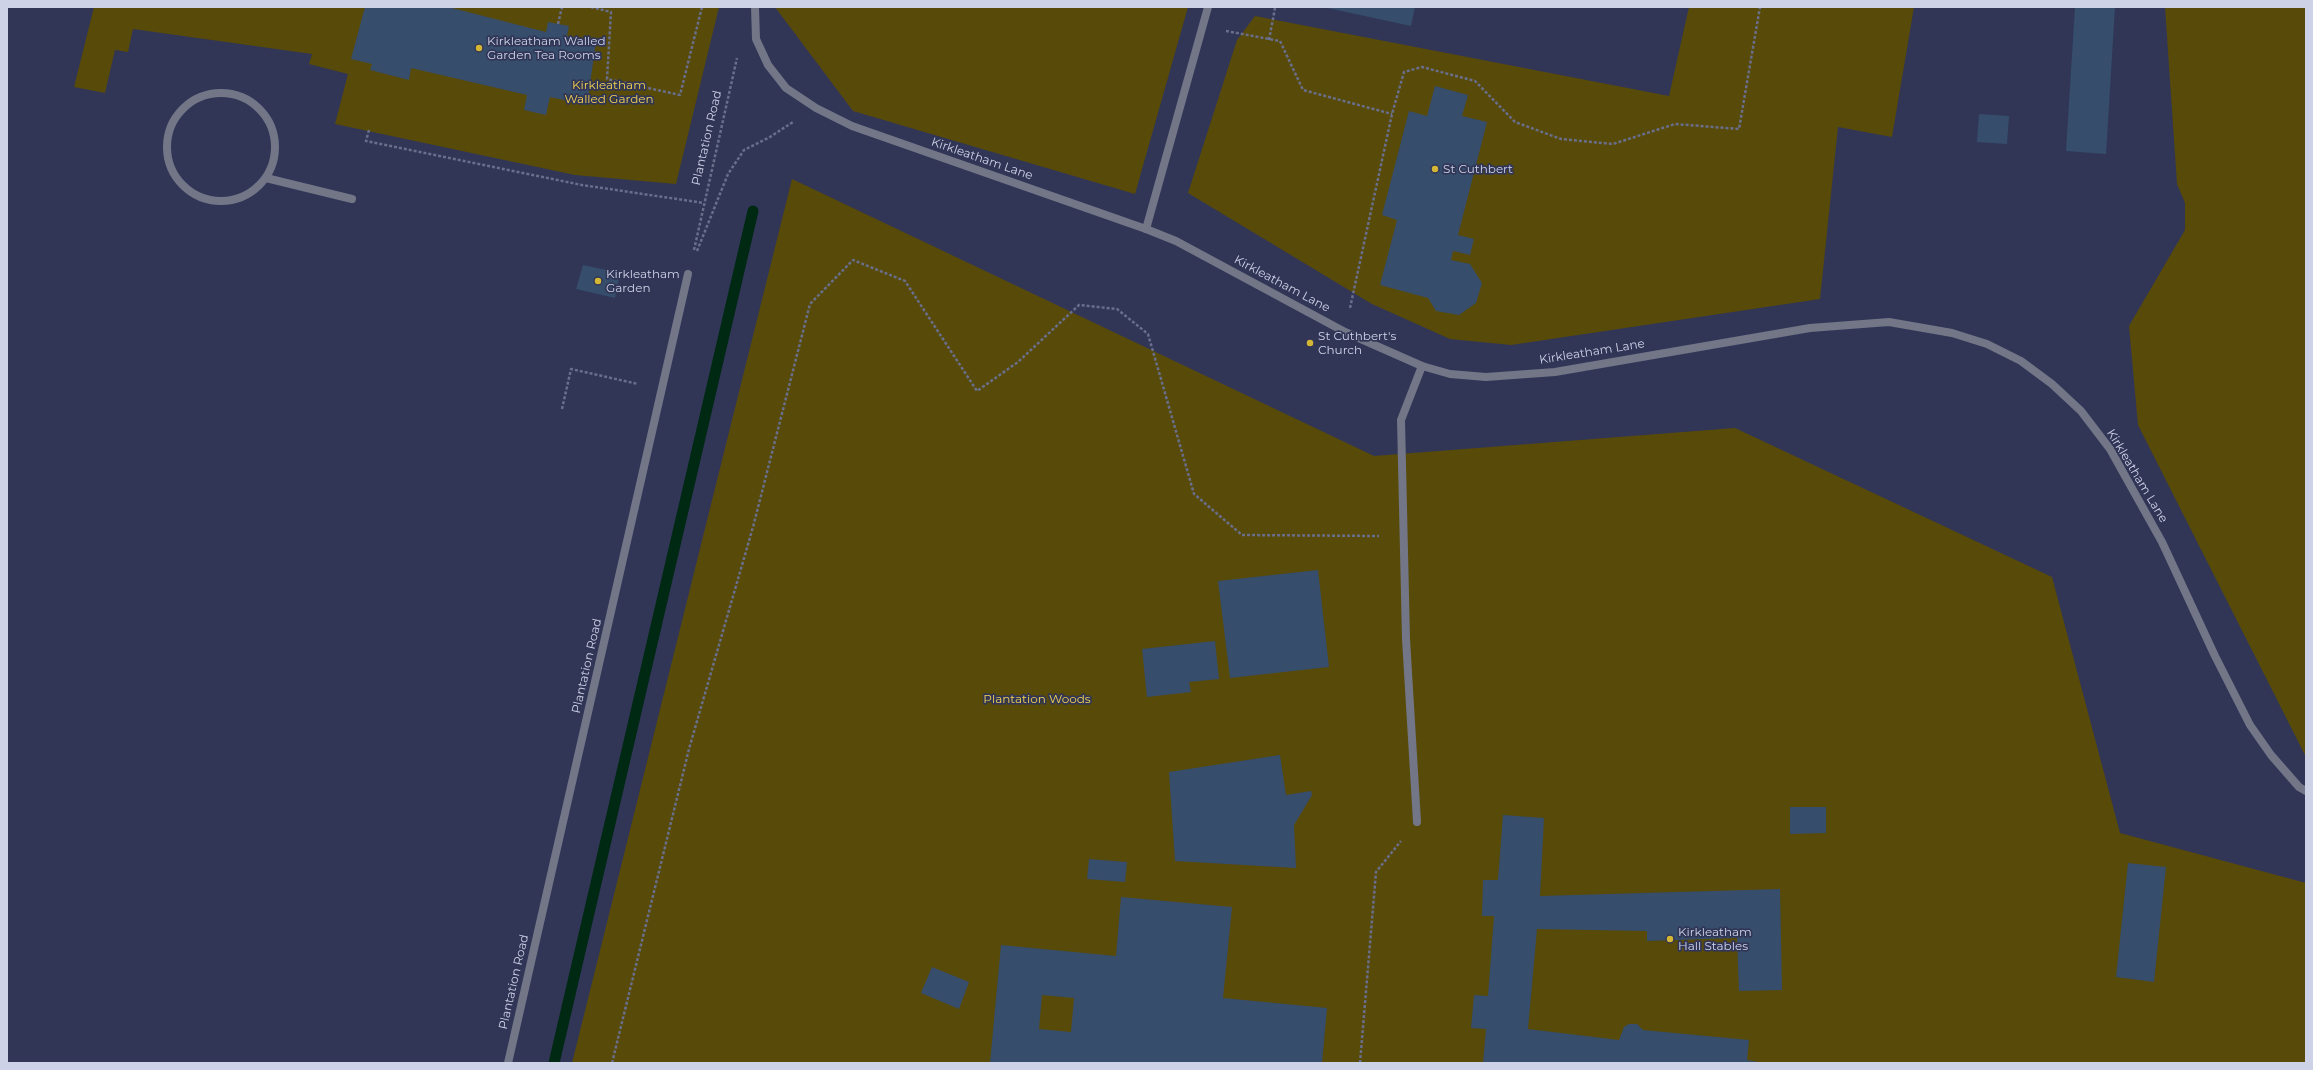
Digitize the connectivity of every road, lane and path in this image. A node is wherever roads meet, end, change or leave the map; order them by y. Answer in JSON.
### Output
{"nodes":[{"id":1,"x":562,"y":7,"type":"edge"},
{"id":2,"x":591,"y":7,"type":"edge"},
{"id":3,"x":702,"y":7,"type":"edge"},
{"id":4,"x":755,"y":7,"type":"edge"},
{"id":5,"x":1208,"y":7,"type":"edge"},
{"id":6,"x":1760,"y":7,"type":"edge"},
{"id":7,"x":1275,"y":8,"type":"dead end"},
{"id":8,"x":558,"y":24,"type":"dead end"},
{"id":9,"x":1246,"y":36,"type":"dead end"},
{"id":10,"x":1269,"y":40,"type":"junction"},
{"id":11,"x":739,"y":52,"type":"dead end"},
{"id":12,"x":816,"y":108,"type":"junction"},
{"id":13,"x":1392,"y":114,"type":"junction"},
{"id":14,"x":369,"y":130,"type":"dead end"},
{"id":15,"x":266,"y":178,"type":"junction"},
{"id":16,"x":352,"y":199,"type":"dead end"},
{"id":17,"x":704,"y":203,"type":"junction"},
{"id":18,"x":1146,"y":229,"type":"junction"},
{"id":19,"x":688,"y":274,"type":"junction"},
{"id":20,"x":1355,"y":286,"type":"dead end"},
{"id":21,"x":1422,"y":366,"type":"junction"},
{"id":22,"x":662,"y":390,"type":"junction"},
{"id":23,"x":562,"y":409,"type":"dead end"},
{"id":24,"x":1403,"y":537,"type":"junction"},
{"id":25,"x":2306,"y":791,"type":"edge"},
{"id":26,"x":1417,"y":822,"type":"joint"},
{"id":27,"x":508,"y":1063,"type":"edge"},
{"id":28,"x":612,"y":1063,"type":"edge"},
{"id":29,"x":1360,"y":1063,"type":"edge"}],
"edges":[{"from":1,"to":8,"type":"path"},
{"from":2,"to":3,"type":"path"},
{"from":4,"to":12,"type":"street","name":"Kirkleatham Lane"},
{"from":5,"to":18,"type":"street"},
{"from":6,"to":13,"type":"path"},
{"from":7,"to":10,"type":"path"},
{"from":9,"to":10,"type":"path"},
{"from":10,"to":13,"type":"path"},
{"from":11,"to":17,"type":"path","name":"Plantation Road"},
{"from":12,"to":18,"type":"street","name":"Kirkleatham Lane"},
{"from":12,"to":19,"type":"path"},
{"from":13,"to":20,"type":"path"},
{"from":14,"to":17,"type":"path"},
{"from":15,"to":15,"type":"street"},
{"from":15,"to":16,"type":"street"},
{"from":17,"to":19,"type":"path","name":"Plantation Road"},
{"from":18,"to":21,"type":"street","name":"Kirkleatham Lane"},
{"from":19,"to":22,"type":"street","name":"Plantation Road"},
{"from":21,"to":24,"type":"street"},
{"from":21,"to":25,"type":"street","name":"Kirkleatham Lane"},
{"from":22,"to":23,"type":"path"},
{"from":22,"to":27,"type":"street","name":"Plantation Road"},
{"from":24,"to":26,"type":"street"},
{"from":24,"to":28,"type":"path"},
{"from":26,"to":29,"type":"path"}]}
